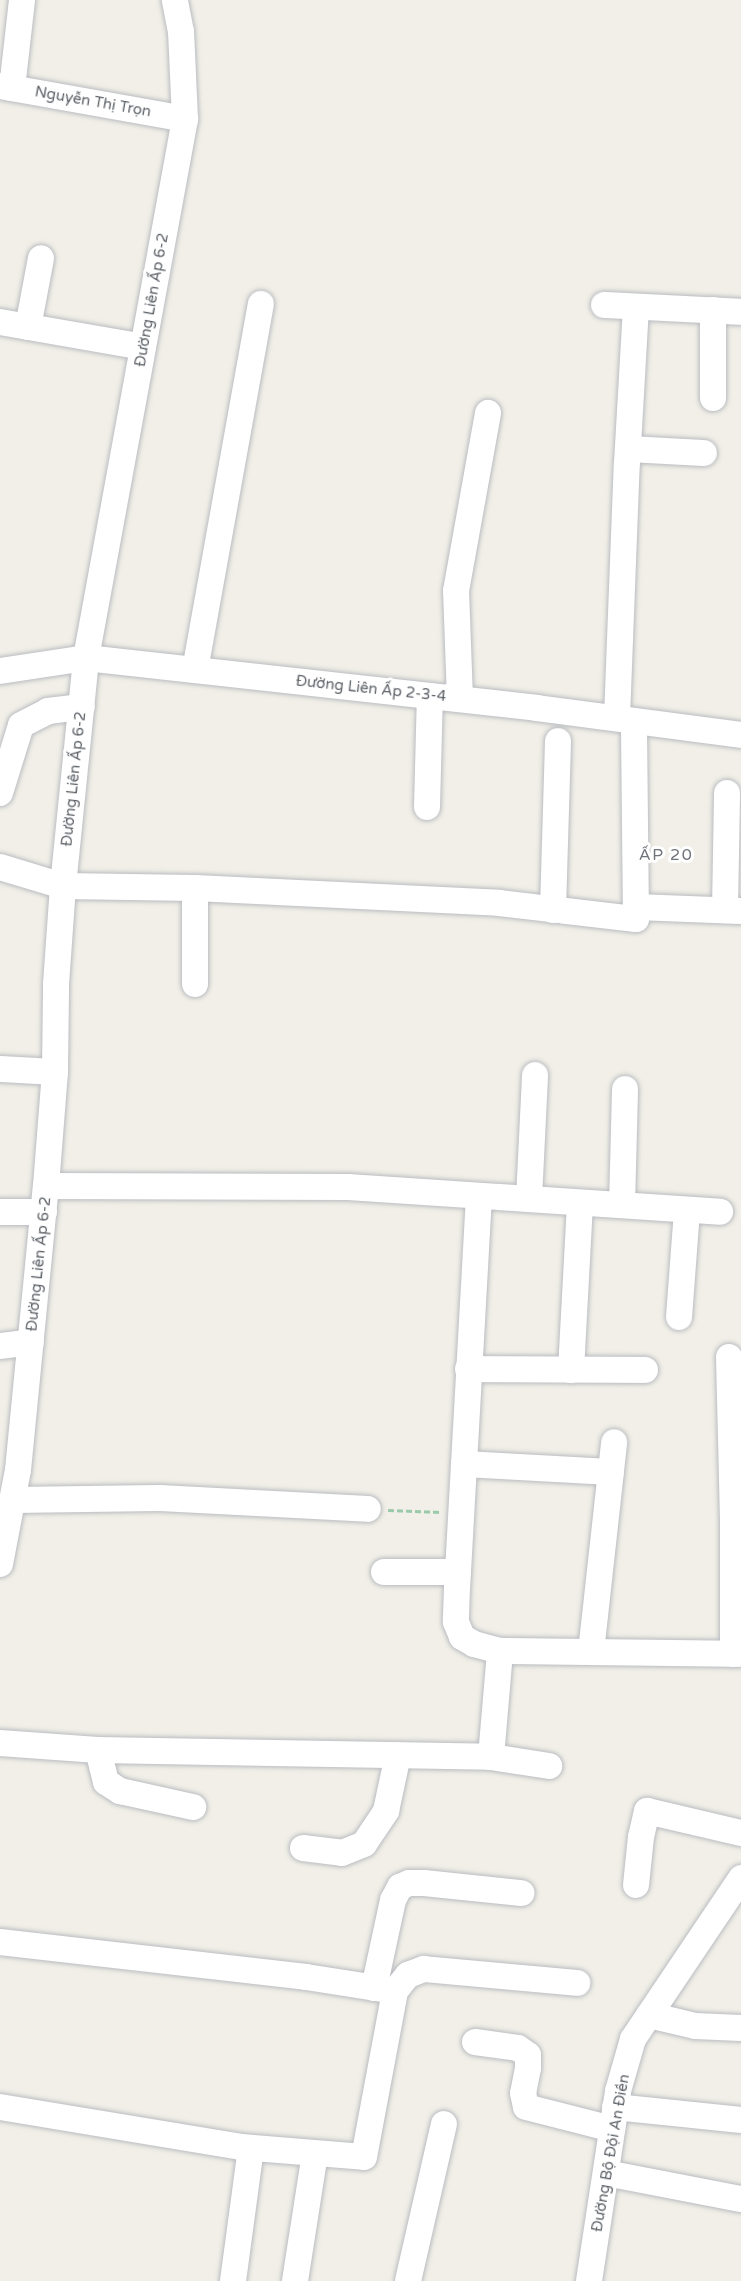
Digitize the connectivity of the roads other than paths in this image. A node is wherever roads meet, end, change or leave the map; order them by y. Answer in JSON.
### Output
{"nodes":[{"id":1,"x":22,"y":0,"type":"edge"},
{"id":2,"x":176,"y":0,"type":"edge"},
{"id":3,"x":6,"y":87,"type":"edge"},
{"id":4,"x":185,"y":119,"type":"junction"},
{"id":5,"x":41,"y":258,"type":"dead end"},
{"id":6,"x":261,"y":304,"type":"dead end"},
{"id":7,"x":604,"y":305,"type":"dead end"},
{"id":8,"x":636,"y":307,"type":"junction"},
{"id":9,"x":713,"y":310,"type":"junction"},
{"id":10,"x":741,"y":312,"type":"edge"},
{"id":11,"x":0,"y":322,"type":"edge"},
{"id":12,"x":28,"y":327,"type":"junction"},
{"id":13,"x":143,"y":347,"type":"junction"},
{"id":14,"x":713,"y":398,"type":"dead end"},
{"id":15,"x":488,"y":412,"type":"dead end"},
{"id":16,"x":628,"y":450,"type":"junction"},
{"id":17,"x":704,"y":453,"type":"dead end"},
{"id":18,"x":86,"y":657,"type":"junction"},
{"id":19,"x":195,"y":670,"type":"junction"},
{"id":20,"x":0,"y":671,"type":"edge"},
{"id":21,"x":430,"y":696,"type":"junction"},
{"id":22,"x":460,"y":699,"type":"junction"},
{"id":23,"x":82,"y":707,"type":"junction"},
{"id":24,"x":626,"y":719,"type":"junction"},
{"id":25,"x":741,"y":735,"type":"edge"},
{"id":26,"x":558,"y":741,"type":"dead end"},
{"id":27,"x":0,"y":793,"type":"edge"},
{"id":28,"x":727,"y":793,"type":"dead end"},
{"id":29,"x":427,"y":807,"type":"dead end"},
{"id":30,"x":0,"y":867,"type":"edge"},
{"id":31,"x":63,"y":886,"type":"junction"},
{"id":32,"x":195,"y":888,"type":"junction"},
{"id":33,"x":636,"y":907,"type":"junction"},
{"id":34,"x":553,"y":910,"type":"junction"},
{"id":35,"x":733,"y":910,"type":"edge"},
{"id":36,"x":195,"y":984,"type":"dead end"},
{"id":37,"x":0,"y":1069,"type":"edge"},
{"id":38,"x":55,"y":1072,"type":"junction"},
{"id":39,"x":535,"y":1075,"type":"dead end"},
{"id":40,"x":625,"y":1089,"type":"dead end"},
{"id":41,"x":46,"y":1186,"type":"junction"},
{"id":42,"x":479,"y":1196,"type":"junction"},
{"id":43,"x":530,"y":1199,"type":"junction"},
{"id":44,"x":580,"y":1203,"type":"junction"},
{"id":45,"x":622,"y":1205,"type":"junction"},
{"id":46,"x":687,"y":1210,"type":"junction"},
{"id":47,"x":0,"y":1212,"type":"edge"},
{"id":48,"x":44,"y":1212,"type":"junction"},
{"id":49,"x":720,"y":1212,"type":"dead end"},
{"id":50,"x":679,"y":1317,"type":"dead end"},
{"id":51,"x":31,"y":1342,"type":"junction"},
{"id":52,"x":0,"y":1346,"type":"edge"},
{"id":53,"x":729,"y":1357,"type":"dead end"},
{"id":54,"x":468,"y":1369,"type":"junction"},
{"id":55,"x":571,"y":1370,"type":"junction"},
{"id":56,"x":645,"y":1370,"type":"dead end"},
{"id":57,"x":614,"y":1442,"type":"dead end"},
{"id":58,"x":464,"y":1464,"type":"junction"},
{"id":59,"x":611,"y":1472,"type":"junction"},
{"id":60,"x":12,"y":1500,"type":"junction"},
{"id":61,"x":368,"y":1509,"type":"road end"},
{"id":62,"x":0,"y":1564,"type":"edge"},
{"id":63,"x":384,"y":1572,"type":"dead end"},
{"id":64,"x":458,"y":1572,"type":"junction"},
{"id":65,"x":500,"y":1651,"type":"junction"},
{"id":66,"x":591,"y":1652,"type":"junction"},
{"id":67,"x":737,"y":1654,"type":"edge"},
{"id":68,"x":0,"y":1743,"type":"edge"},
{"id":69,"x":98,"y":1750,"type":"junction"},
{"id":70,"x":398,"y":1755,"type":"junction"},
{"id":71,"x":491,"y":1757,"type":"junction"},
{"id":72,"x":549,"y":1766,"type":"dead end"},
{"id":73,"x":193,"y":1807,"type":"dead end"},
{"id":74,"x":741,"y":1833,"type":"edge"},
{"id":75,"x":303,"y":1848,"type":"dead end"},
{"id":76,"x":741,"y":1878,"type":"edge"},
{"id":77,"x":636,"y":1885,"type":"dead end"},
{"id":78,"x":521,"y":1893,"type":"dead end"},
{"id":79,"x":0,"y":1942,"type":"edge"},
{"id":80,"x":577,"y":1983,"type":"dead end"},
{"id":81,"x":384,"y":1989,"type":"junction"},
{"id":82,"x":649,"y":2015,"type":"junction"},
{"id":83,"x":741,"y":2028,"type":"edge"},
{"id":84,"x":475,"y":2043,"type":"dead end"},
{"id":85,"x":0,"y":2107,"type":"edge"},
{"id":86,"x":614,"y":2118,"type":"junction"},
{"id":87,"x":741,"y":2121,"type":"edge"},
{"id":88,"x":444,"y":2124,"type":"dead end"},
{"id":89,"x":251,"y":2148,"type":"junction"},
{"id":90,"x":315,"y":2154,"type":"junction"},
{"id":91,"x":606,"y":2173,"type":"junction"},
{"id":92,"x":741,"y":2199,"type":"edge"},
{"id":93,"x":233,"y":2281,"type":"edge"},
{"id":94,"x":295,"y":2281,"type":"edge"},
{"id":95,"x":408,"y":2281,"type":"edge"},
{"id":96,"x":589,"y":2281,"type":"edge"}],
"edges":[{"from":1,"to":3,"type":"street"},
{"from":2,"to":4,"type":"street","name":"Đường Liên Ấp 6-2"},
{"from":3,"to":4,"type":"street","name":"Nguyễn Thị Trọn"},
{"from":4,"to":13,"type":"street","name":"Đường Liên Ấp 6-2"},
{"from":5,"to":12,"type":"street"},
{"from":6,"to":19,"type":"street"},
{"from":7,"to":8,"type":"street"},
{"from":8,"to":9,"type":"street"},
{"from":8,"to":16,"type":"street"},
{"from":9,"to":10,"type":"street"},
{"from":9,"to":14,"type":"street"},
{"from":11,"to":12,"type":"street"},
{"from":12,"to":13,"type":"street"},
{"from":13,"to":18,"type":"street","name":"Đường Liên Ấp 6-2"},
{"from":15,"to":22,"type":"street"},
{"from":16,"to":17,"type":"street"},
{"from":16,"to":24,"type":"street"},
{"from":18,"to":19,"type":"street","name":"Đường Liên Ấp 2-3-4"},
{"from":18,"to":20,"type":"street","name":"Đường Liên Ấp 2-3-4"},
{"from":18,"to":23,"type":"street","name":"Đường Liên Ấp 6-2"},
{"from":19,"to":21,"type":"street","name":"Đường Liên Ấp 2-3-4"},
{"from":21,"to":22,"type":"street","name":"Đường Liên Ấp 2-3-4"},
{"from":21,"to":29,"type":"street"},
{"from":22,"to":24,"type":"street","name":"Đường Liên Ấp 2-3-4"},
{"from":23,"to":27,"type":"street"},
{"from":23,"to":31,"type":"street","name":"Đường Liên Ấp 6-2"},
{"from":24,"to":25,"type":"street","name":"Đường Liên Ấp 2-3-4"},
{"from":24,"to":33,"type":"street"},
{"from":26,"to":34,"type":"street"},
{"from":28,"to":35,"type":"street"},
{"from":30,"to":31,"type":"street"},
{"from":31,"to":32,"type":"street"},
{"from":31,"to":38,"type":"street","name":"Đường Liên Ấp 6-2"},
{"from":32,"to":34,"type":"street"},
{"from":32,"to":36,"type":"street"},
{"from":33,"to":34,"type":"street"},
{"from":33,"to":35,"type":"street"},
{"from":37,"to":38,"type":"street"},
{"from":38,"to":41,"type":"street","name":"Đường Liên Ấp 6-2"},
{"from":39,"to":43,"type":"street"},
{"from":40,"to":45,"type":"street"},
{"from":41,"to":42,"type":"street"},
{"from":41,"to":48,"type":"street","name":"Đường Liên Ấp 6-2"},
{"from":42,"to":43,"type":"street"},
{"from":42,"to":54,"type":"street"},
{"from":43,"to":44,"type":"street"},
{"from":44,"to":45,"type":"street"},
{"from":44,"to":55,"type":"street"},
{"from":45,"to":46,"type":"street"},
{"from":46,"to":49,"type":"street"},
{"from":46,"to":50,"type":"street"},
{"from":47,"to":48,"type":"street"},
{"from":48,"to":51,"type":"street","name":"Đường Liên Ấp 6-2"},
{"from":51,"to":52,"type":"street"},
{"from":51,"to":60,"type":"street","name":"Đường Liên Ấp 6-2"},
{"from":53,"to":67,"type":"street"},
{"from":54,"to":55,"type":"street"},
{"from":54,"to":58,"type":"street"},
{"from":55,"to":56,"type":"street"},
{"from":57,"to":59,"type":"street"},
{"from":58,"to":59,"type":"street"},
{"from":58,"to":64,"type":"street"},
{"from":59,"to":66,"type":"street"},
{"from":60,"to":61,"type":"street"},
{"from":60,"to":62,"type":"street","name":"Đường Liên Ấp 6-2"},
{"from":63,"to":64,"type":"street"},
{"from":64,"to":65,"type":"street"},
{"from":65,"to":66,"type":"street"},
{"from":65,"to":71,"type":"street"},
{"from":66,"to":67,"type":"street"},
{"from":68,"to":69,"type":"street"},
{"from":69,"to":70,"type":"street"},
{"from":69,"to":73,"type":"street"},
{"from":70,"to":71,"type":"street"},
{"from":70,"to":75,"type":"street"},
{"from":71,"to":72,"type":"street"},
{"from":74,"to":77,"type":"street"},
{"from":76,"to":82,"type":"street","name":"Đường Bộ Đội An Điền"},
{"from":78,"to":81,"type":"street"},
{"from":79,"to":81,"type":"street"},
{"from":80,"to":81,"type":"street"},
{"from":81,"to":90,"type":"street"},
{"from":82,"to":83,"type":"street"},
{"from":82,"to":86,"type":"street","name":"Đường Bộ Đội An Điền"},
{"from":84,"to":86,"type":"street"},
{"from":85,"to":89,"type":"street"},
{"from":86,"to":87,"type":"street"},
{"from":86,"to":91,"type":"street","name":"Đường Bộ Đội An Điền"},
{"from":88,"to":95,"type":"street"},
{"from":89,"to":90,"type":"street"},
{"from":89,"to":93,"type":"street"},
{"from":90,"to":94,"type":"street"},
{"from":91,"to":92,"type":"street"},
{"from":91,"to":96,"type":"street","name":"Đường Bộ Đội An Điền"}]}
